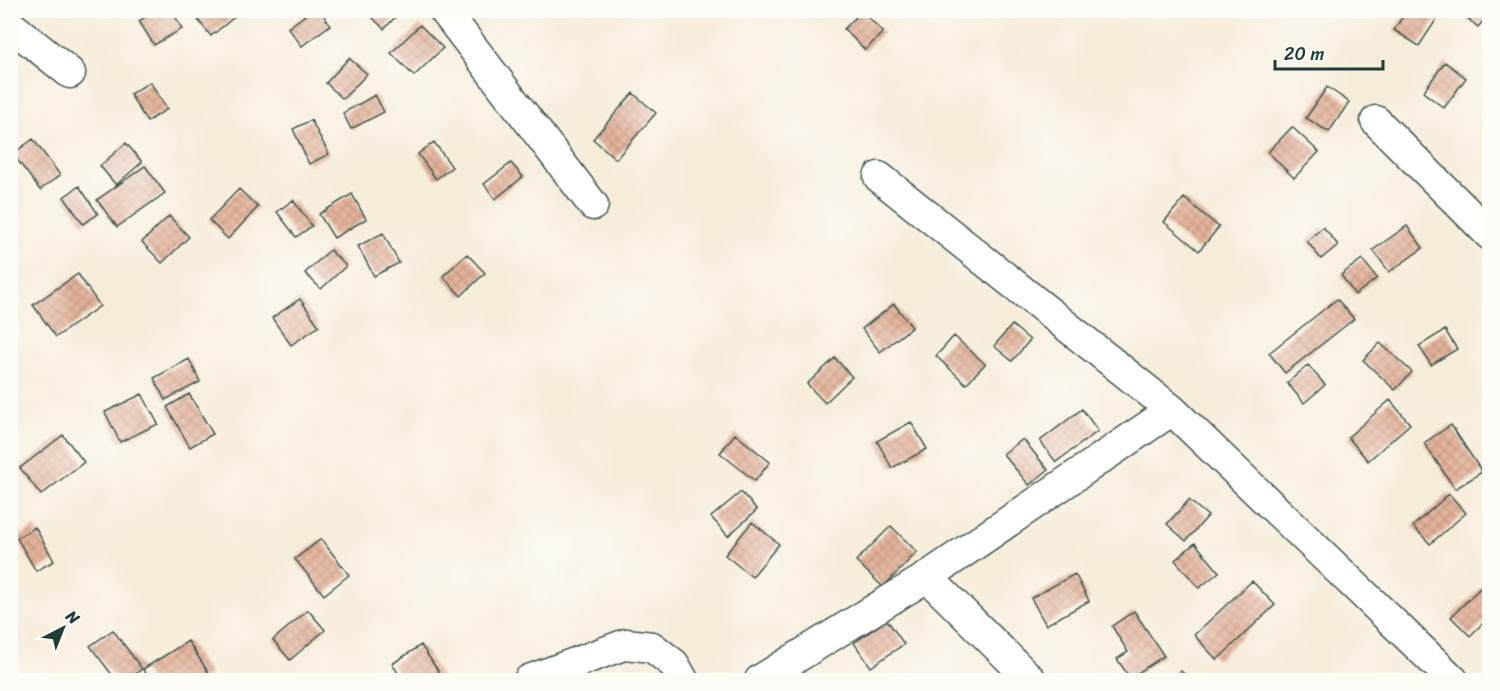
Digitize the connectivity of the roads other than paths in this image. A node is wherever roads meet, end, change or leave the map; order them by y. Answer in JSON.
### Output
{"nodes":[{"id":1,"x":444,"y":10,"type":"edge"},
{"id":2,"x":10,"y":25,"type":"edge"},
{"id":3,"x":70,"y":73,"type":"dead end"},
{"id":4,"x":1376,"y":121,"type":"dead end"},
{"id":5,"x":879,"y":177,"type":"dead end"},
{"id":6,"x":593,"y":206,"type":"dead end"},
{"id":7,"x":1490,"y":236,"type":"edge"},
{"id":8,"x":1172,"y":410,"type":"junction"},
{"id":9,"x":927,"y":577,"type":"junction"},
{"id":10,"x":529,"y":681,"type":"edge"},
{"id":11,"x":683,"y":681,"type":"edge"},
{"id":12,"x":760,"y":681,"type":"edge"},
{"id":13,"x":1031,"y":681,"type":"edge"},
{"id":14,"x":1453,"y":681,"type":"edge"}],
"edges":[{"from":1,"to":6,"type":"street"},
{"from":2,"to":3,"type":"street"},
{"from":4,"to":7,"type":"street"},
{"from":5,"to":8,"type":"street"},
{"from":8,"to":9,"type":"street"},
{"from":8,"to":14,"type":"street"},
{"from":9,"to":12,"type":"street"},
{"from":9,"to":13,"type":"street"},
{"from":10,"to":11,"type":"street"}]}
